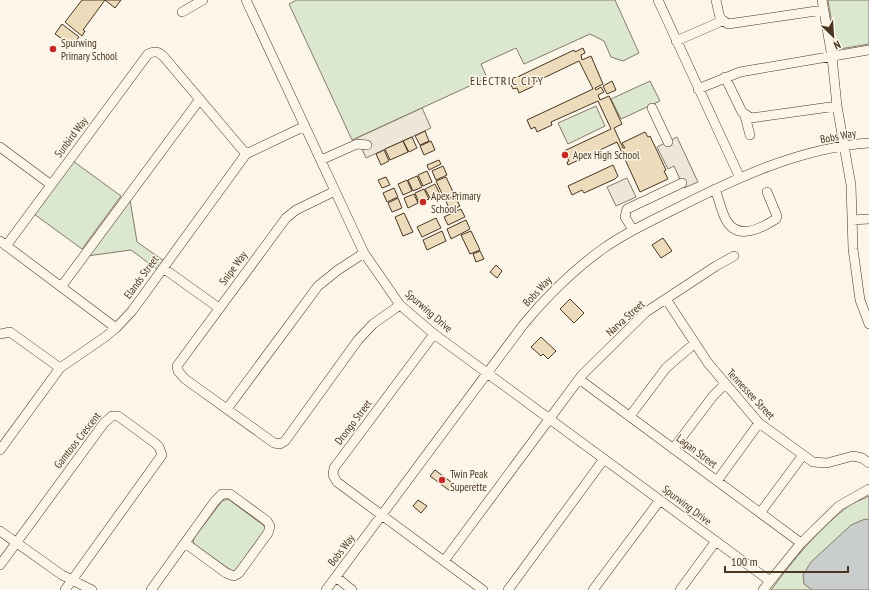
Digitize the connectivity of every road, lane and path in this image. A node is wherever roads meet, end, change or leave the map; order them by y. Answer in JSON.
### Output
{"nodes":[{"id":1,"x":203,"y":0,"type":"edge"},
{"id":2,"x":246,"y":0,"type":"edge"},
{"id":3,"x":668,"y":0,"type":"edge"},
{"id":4,"x":716,"y":0,"type":"edge"},
{"id":5,"x":822,"y":0,"type":"edge"},
{"id":6,"x":658,"y":2,"type":"edge"},
{"id":7,"x":823,"y":10,"type":"junction"},
{"id":8,"x":182,"y":12,"type":"dead end"},
{"id":9,"x":722,"y":21,"type":"junction"},
{"id":10,"x":676,"y":41,"type":"junction"},
{"id":11,"x":869,"y":50,"type":"edge"},
{"id":12,"x":832,"y":57,"type":"junction"},
{"id":13,"x":725,"y":77,"type":"junction"},
{"id":14,"x":698,"y":89,"type":"junction"},
{"id":15,"x":200,"y":99,"type":"junction"},
{"id":16,"x":837,"y":106,"type":"junction"},
{"id":17,"x":652,"y":108,"type":"dead end"},
{"id":18,"x":745,"y":116,"type":"junction"},
{"id":19,"x":305,"y":126,"type":"junction"},
{"id":20,"x":750,"y":135,"type":"dead end"},
{"id":21,"x":668,"y":142,"type":"dead end"},
{"id":22,"x":869,"y":143,"type":"edge"},
{"id":23,"x":367,"y":146,"type":"dead end"},
{"id":24,"x":845,"y":146,"type":"junction"},
{"id":25,"x":0,"y":147,"type":"edge"},
{"id":26,"x":246,"y":154,"type":"junction"},
{"id":27,"x":321,"y":160,"type":"junction"},
{"id":28,"x":740,"y":178,"type":"junction"},
{"id":29,"x":682,"y":183,"type":"dead end"},
{"id":30,"x":50,"y":184,"type":"junction"},
{"id":31,"x":715,"y":189,"type":"junction"},
{"id":32,"x":335,"y":191,"type":"junction"},
{"id":33,"x":767,"y":192,"type":"dead end"},
{"id":34,"x":869,"y":219,"type":"edge"},
{"id":35,"x":852,"y":220,"type":"junction"},
{"id":36,"x":632,"y":230,"type":"junction"},
{"id":37,"x":3,"y":243,"type":"edge"},
{"id":38,"x":364,"y":253,"type":"junction"},
{"id":39,"x":734,"y":256,"type":"dead end"},
{"id":40,"x":163,"y":268,"type":"junction"},
{"id":41,"x":61,"y":287,"type":"junction"},
{"id":42,"x":666,"y":299,"type":"junction"},
{"id":43,"x":400,"y":305,"type":"junction"},
{"id":44,"x":219,"y":308,"type":"junction"},
{"id":45,"x":868,"y":318,"type":"edge"},
{"id":46,"x":116,"y":328,"type":"junction"},
{"id":47,"x":0,"y":334,"type":"edge"},
{"id":48,"x":434,"y":334,"type":"junction"},
{"id":49,"x":694,"y":343,"type":"junction"},
{"id":50,"x":60,"y":368,"type":"junction"},
{"id":51,"x":488,"y":372,"type":"junction"},
{"id":52,"x":579,"y":379,"type":"junction"},
{"id":53,"x":724,"y":385,"type":"junction"},
{"id":54,"x":227,"y":409,"type":"junction"},
{"id":55,"x":630,"y":416,"type":"junction"},
{"id":56,"x":549,"y":418,"type":"junction"},
{"id":57,"x":759,"y":423,"type":"junction"},
{"id":58,"x":673,"y":448,"type":"junction"},
{"id":59,"x":0,"y":450,"type":"edge"},
{"id":60,"x":803,"y":455,"type":"junction"},
{"id":61,"x":604,"y":459,"type":"junction"},
{"id":62,"x":869,"y":462,"type":"edge"},
{"id":63,"x":717,"y":481,"type":"junction"},
{"id":64,"x":869,"y":489,"type":"edge"},
{"id":65,"x":660,"y":500,"type":"junction"},
{"id":66,"x":760,"y":513,"type":"junction"},
{"id":67,"x":382,"y":515,"type":"junction"},
{"id":68,"x":0,"y":530,"type":"edge"},
{"id":69,"x":716,"y":541,"type":"junction"},
{"id":70,"x":16,"y":542,"type":"junction"},
{"id":71,"x":185,"y":543,"type":"junction"},
{"id":72,"x":801,"y":543,"type":"junction"},
{"id":73,"x":444,"y":561,"type":"junction"},
{"id":74,"x":0,"y":564,"type":"edge"},
{"id":75,"x":336,"y":577,"type":"junction"},
{"id":76,"x":72,"y":581,"type":"junction"},
{"id":77,"x":770,"y":581,"type":"junction"},
{"id":78,"x":65,"y":590,"type":"edge"},
{"id":79,"x":92,"y":590,"type":"edge"},
{"id":80,"x":151,"y":590,"type":"edge"},
{"id":81,"x":326,"y":590,"type":"edge"},
{"id":82,"x":352,"y":590,"type":"edge"},
{"id":83,"x":484,"y":590,"type":"edge"},
{"id":84,"x":508,"y":590,"type":"edge"},
{"id":85,"x":593,"y":590,"type":"edge"},
{"id":86,"x":680,"y":590,"type":"edge"},
{"id":87,"x":763,"y":590,"type":"edge"}],
"edges":[{"from":1,"to":8,"type":"street"},
{"from":2,"to":19,"type":"street","name":"Spurwing Drive"},
{"from":3,"to":6,"type":"street"},
{"from":4,"to":9,"type":"street"},
{"from":5,"to":7,"type":"street"},
{"from":6,"to":10,"type":"street"},
{"from":7,"to":9,"type":"street"},
{"from":7,"to":12,"type":"street"},
{"from":9,"to":10,"type":"street"},
{"from":10,"to":14,"type":"street"},
{"from":11,"to":12,"type":"street"},
{"from":12,"to":13,"type":"street"},
{"from":12,"to":16,"type":"street"},
{"from":13,"to":14,"type":"street"},
{"from":13,"to":18,"type":"street"},
{"from":14,"to":28,"type":"street"},
{"from":15,"to":26,"type":"street"},
{"from":15,"to":30,"type":"street","name":"Sunbird Way"},
{"from":15,"to":41,"type":"street"},
{"from":16,"to":18,"type":"street"},
{"from":16,"to":24,"type":"street"},
{"from":17,"to":21,"type":"street"},
{"from":18,"to":20,"type":"street"},
{"from":19,"to":26,"type":"street","name":"Elands Street"},
{"from":19,"to":27,"type":"street","name":"Spurwing Drive"},
{"from":22,"to":24,"type":"street","name":"Bobs Way"},
{"from":23,"to":27,"type":"street"},
{"from":24,"to":28,"type":"street","name":"Bobs Way"},
{"from":24,"to":35,"type":"street"},
{"from":25,"to":30,"type":"street"},
{"from":26,"to":40,"type":"street","name":"Elands Street"},
{"from":27,"to":32,"type":"street","name":"Spurwing Drive"},
{"from":28,"to":31,"type":"street","name":"Bobs Way"},
{"from":29,"to":36,"type":"street"},
{"from":30,"to":37,"type":"street","name":"Sunbird Way"},
{"from":31,"to":33,"type":"street"},
{"from":31,"to":36,"type":"street","name":"Bobs Way"},
{"from":32,"to":38,"type":"street","name":"Spurwing Drive"},
{"from":32,"to":44,"type":"street","name":"Snipe Way"},
{"from":34,"to":35,"type":"street"},
{"from":35,"to":45,"type":"street"},
{"from":36,"to":51,"type":"street","name":"Bobs Way"},
{"from":37,"to":41,"type":"street"},
{"from":38,"to":43,"type":"street","name":"Spurwing Drive"},
{"from":38,"to":54,"type":"street"},
{"from":39,"to":42,"type":"street","name":"Narva Street"},
{"from":40,"to":44,"type":"street"},
{"from":40,"to":46,"type":"street","name":"Elands Street"},
{"from":41,"to":46,"type":"street"},
{"from":42,"to":49,"type":"street","name":"Tennessee Street"},
{"from":42,"to":52,"type":"street","name":"Narva Street"},
{"from":43,"to":48,"type":"street","name":"Spurwing Drive"},
{"from":43,"to":54,"type":"street"},
{"from":44,"to":54,"type":"street","name":"Snipe Way"},
{"from":46,"to":50,"type":"street","name":"Elands Street"},
{"from":47,"to":50,"type":"street"},
{"from":48,"to":51,"type":"street","name":"Spurwing Drive"},
{"from":48,"to":67,"type":"street","name":"Drongo Street"},
{"from":49,"to":53,"type":"street","name":"Tennessee Street"},
{"from":49,"to":55,"type":"street"},
{"from":50,"to":59,"type":"street","name":"Elands Street"},
{"from":51,"to":56,"type":"street","name":"Spurwing Drive"},
{"from":51,"to":67,"type":"street","name":"Bobs Way"},
{"from":52,"to":55,"type":"street","name":"Lagan Street"},
{"from":52,"to":56,"type":"street","name":"Narva Street"},
{"from":53,"to":57,"type":"street","name":"Tennessee Street"},
{"from":53,"to":58,"type":"street"},
{"from":55,"to":58,"type":"street","name":"Lagan Street"},
{"from":56,"to":61,"type":"street","name":"Spurwing Drive"},
{"from":56,"to":73,"type":"street","name":"Narva Street"},
{"from":57,"to":60,"type":"street","name":"Tennessee Street"},
{"from":57,"to":63,"type":"street"},
{"from":58,"to":63,"type":"street","name":"Lagan Street"},
{"from":60,"to":62,"type":"street","name":"Tennessee Street"},
{"from":60,"to":66,"type":"street"},
{"from":61,"to":65,"type":"street","name":"Spurwing Drive"},
{"from":61,"to":84,"type":"street"},
{"from":63,"to":66,"type":"street","name":"Lagan Street"},
{"from":64,"to":72,"type":"street"},
{"from":65,"to":69,"type":"street","name":"Spurwing Drive"},
{"from":65,"to":85,"type":"street"},
{"from":66,"to":72,"type":"street","name":"Lagan Street"},
{"from":67,"to":73,"type":"street"},
{"from":67,"to":75,"type":"street","name":"Bobs Way"},
{"from":68,"to":70,"type":"street"},
{"from":69,"to":77,"type":"street","name":"Spurwing Drive"},
{"from":69,"to":86,"type":"street"},
{"from":70,"to":74,"type":"street"},
{"from":70,"to":76,"type":"street"},
{"from":70,"to":76,"type":"street","name":"Gamtoos Crescent"},
{"from":71,"to":71,"type":"street"},
{"from":71,"to":80,"type":"street"},
{"from":72,"to":77,"type":"street"},
{"from":73,"to":83,"type":"street"},
{"from":75,"to":81,"type":"street","name":"Bobs Way"},
{"from":75,"to":82,"type":"street"},
{"from":76,"to":78,"type":"street"},
{"from":76,"to":79,"type":"street"},
{"from":77,"to":87,"type":"street"}]}
